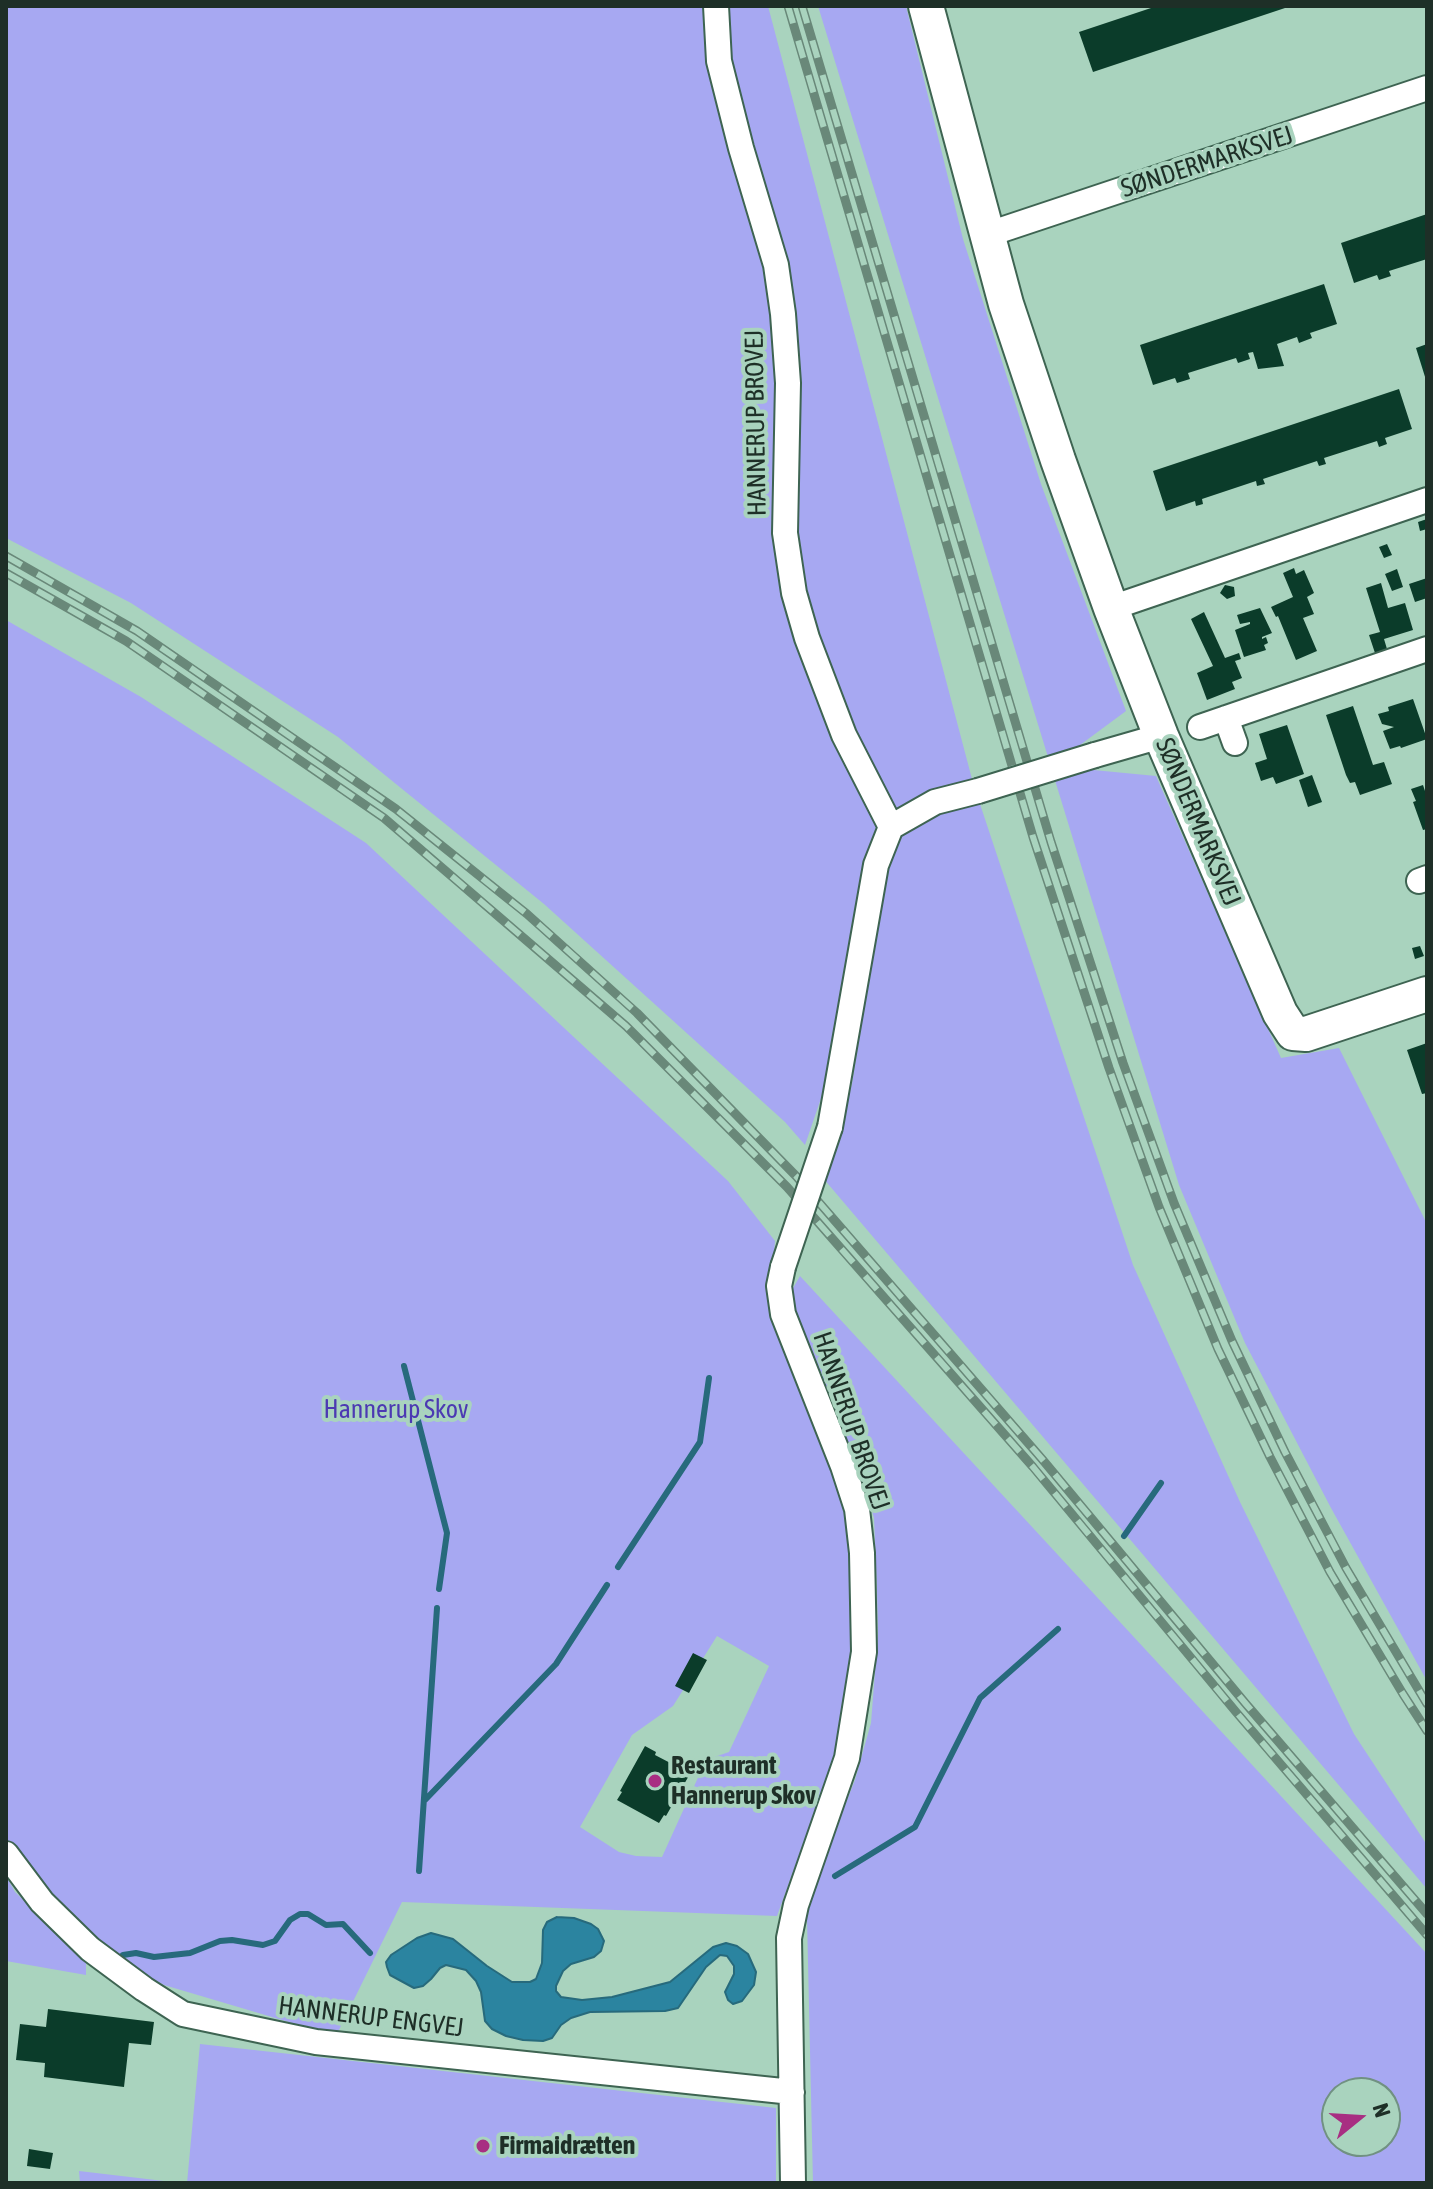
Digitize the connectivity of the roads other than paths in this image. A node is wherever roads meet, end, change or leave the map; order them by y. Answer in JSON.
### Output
{"nodes":[{"id":1,"x":716,"y":6,"type":"edge"},
{"id":2,"x":926,"y":6,"type":"edge"},
{"id":3,"x":1427,"y":88,"type":"edge"},
{"id":4,"x":986,"y":235,"type":"junction"},
{"id":5,"x":1427,"y":500,"type":"edge"},
{"id":6,"x":1111,"y":608,"type":"junction"},
{"id":7,"x":1427,"y":649,"type":"edge"},
{"id":8,"x":1226,"y":718,"type":"junction"},
{"id":9,"x":1200,"y":727,"type":"dead end"},
{"id":10,"x":1161,"y":736,"type":"junction"},
{"id":11,"x":1235,"y":743,"type":"dead end"},
{"id":12,"x":891,"y":827,"type":"junction"},
{"id":13,"x":1427,"y":994,"type":"edge"},
{"id":14,"x":6,"y":1854,"type":"edge"},
{"id":15,"x":792,"y":2092,"type":"junction"},
{"id":16,"x":793,"y":2183,"type":"edge"}],
"edges":[{"from":1,"to":12,"type":"street","name":"HANNERUP BROVEJ"},
{"from":2,"to":4,"type":"street","name":"SØNDERMARKSVEJ"},
{"from":3,"to":4,"type":"street","name":"SØNDERMARKSVEJ"},
{"from":4,"to":6,"type":"street","name":"SØNDERMARKSVEJ"},
{"from":5,"to":6,"type":"street"},
{"from":6,"to":10,"type":"street","name":"SØNDERMARKSVEJ"},
{"from":7,"to":8,"type":"street"},
{"from":8,"to":9,"type":"street"},
{"from":8,"to":11,"type":"street"},
{"from":10,"to":12,"type":"street","bridge":true},
{"from":10,"to":13,"type":"street","name":"SØNDERMARKSVEJ"},
{"from":12,"to":15,"type":"street","name":"HANNERUP BROVEJ","bridge":true},
{"from":14,"to":15,"type":"street","name":"HANNERUP ENGVEJ"},
{"from":15,"to":16,"type":"street","name":"HANNERUP BROVEJ"}]}
